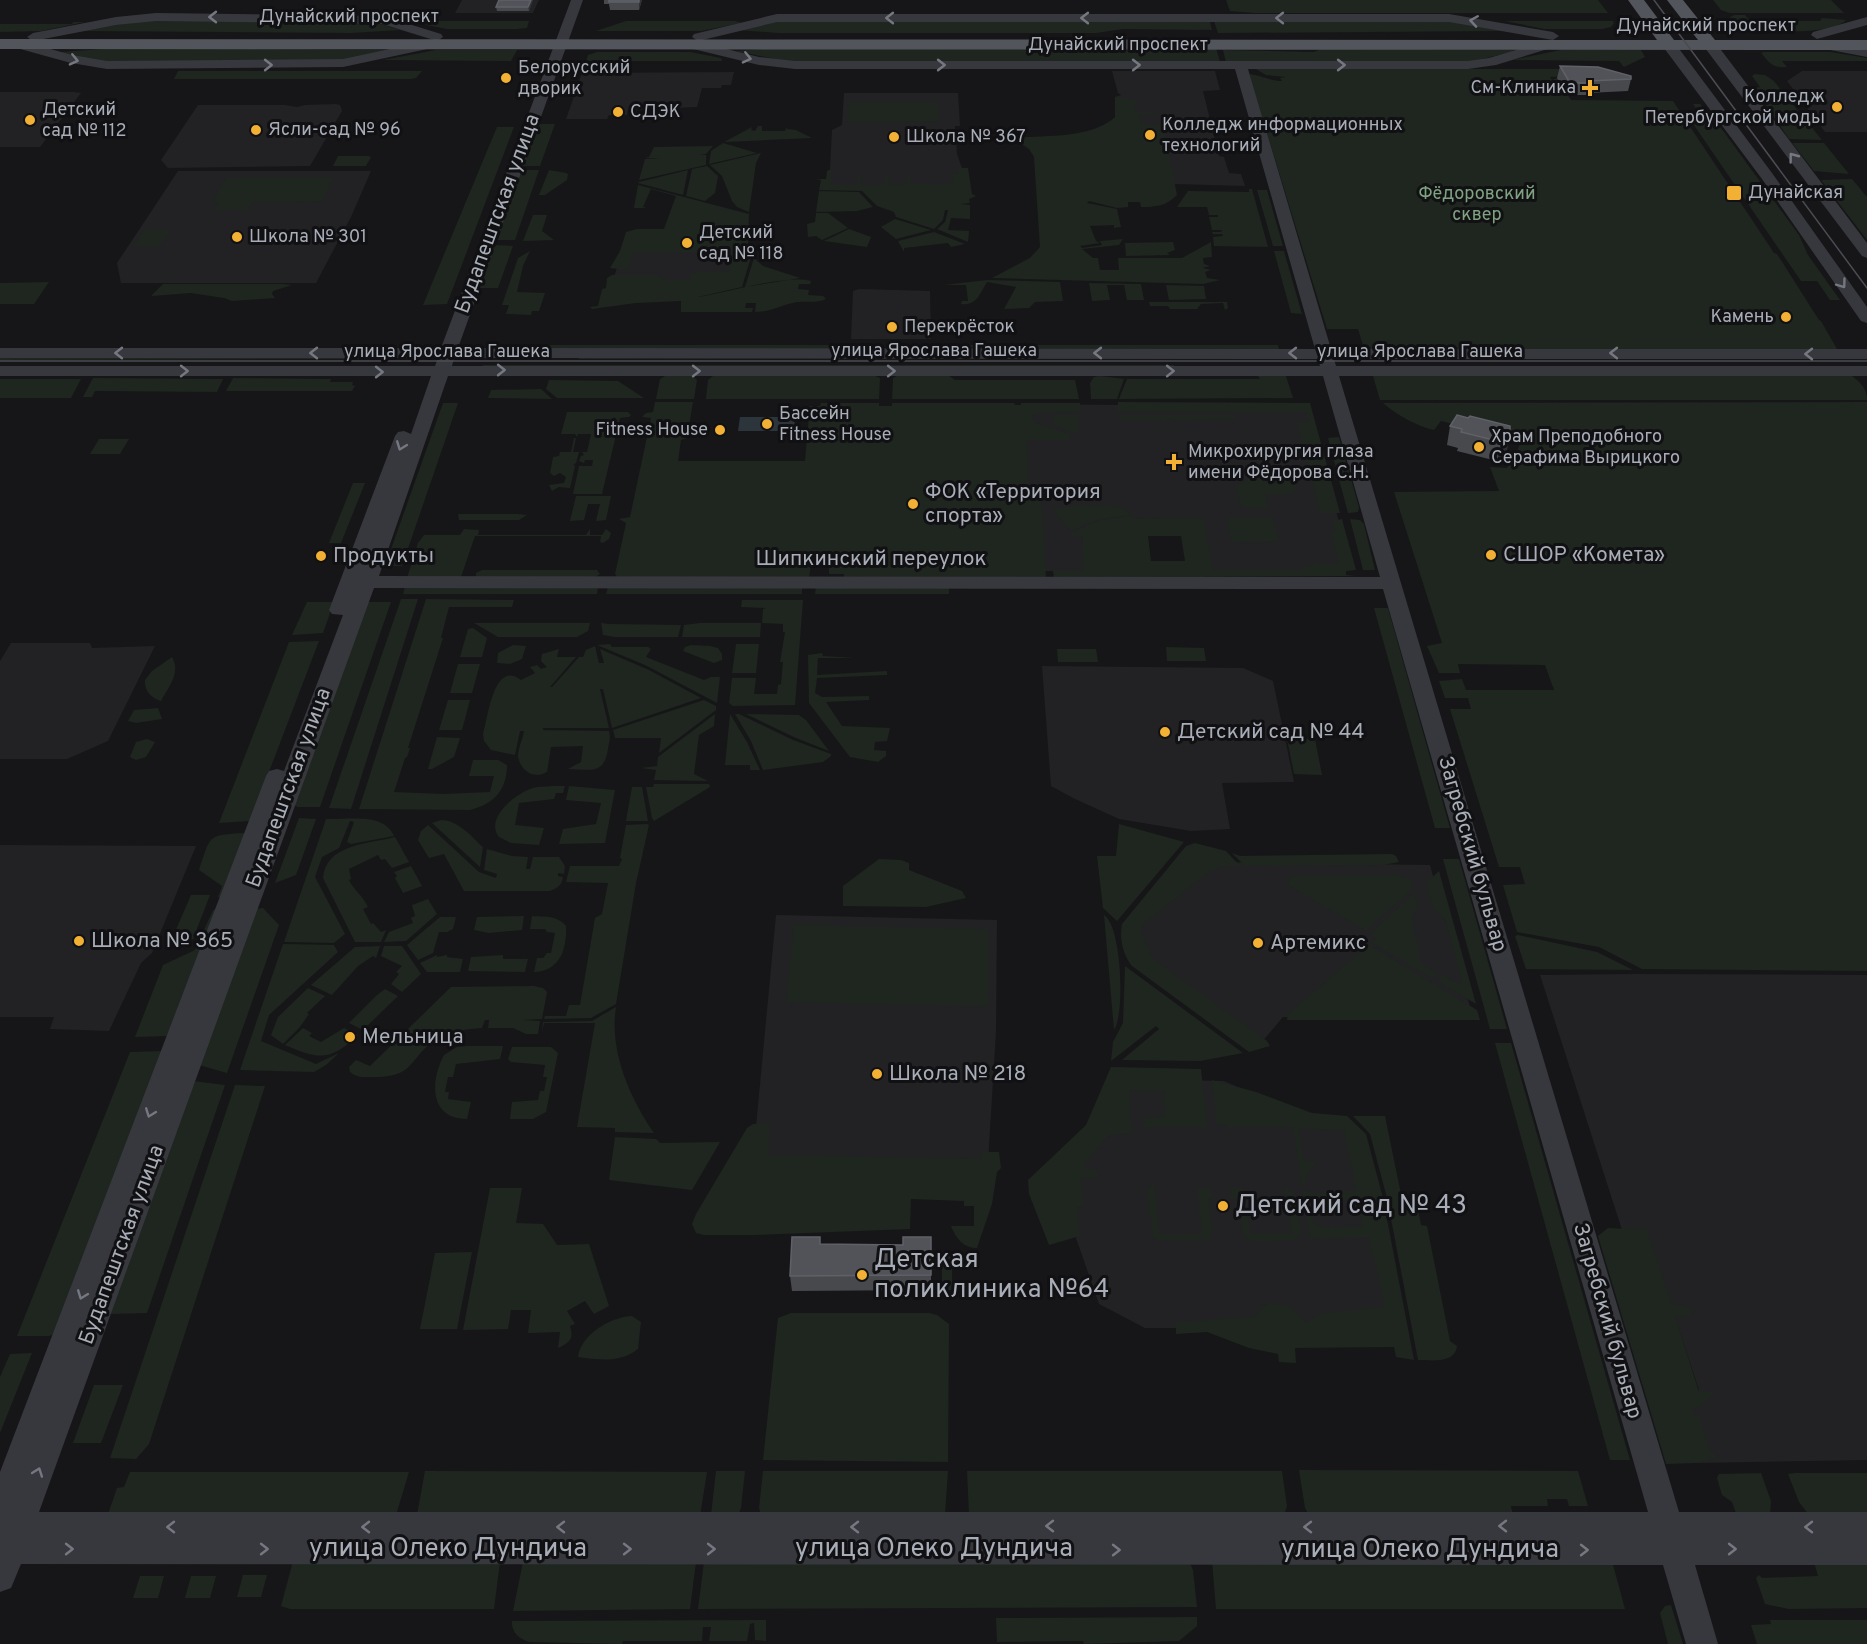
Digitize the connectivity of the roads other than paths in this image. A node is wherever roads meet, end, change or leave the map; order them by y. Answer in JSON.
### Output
{"nodes":[{"id":1,"x":568,"y":0,"type":"edge"},
{"id":2,"x":577,"y":0,"type":"edge"},
{"id":3,"x":1636,"y":0,"type":"edge"},
{"id":4,"x":1675,"y":0,"type":"edge"},
{"id":5,"x":1867,"y":21,"type":"edge"},
{"id":6,"x":1867,"y":35,"type":"edge"},
{"id":7,"x":0,"y":36,"type":"edge"},
{"id":8,"x":25,"y":40,"type":"junction"},
{"id":9,"x":558,"y":40,"type":"junction"},
{"id":10,"x":1549,"y":40,"type":"junction"},
{"id":11,"x":1665,"y":40,"type":"junction"},
{"id":12,"x":1706,"y":40,"type":"junction"},
{"id":13,"x":1821,"y":40,"type":"junction"},
{"id":14,"x":434,"y":41,"type":"junction"},
{"id":15,"x":694,"y":41,"type":"junction"},
{"id":16,"x":0,"y":44,"type":"edge"},
{"id":17,"x":1867,"y":45,"type":"edge"},
{"id":18,"x":1867,"y":53,"type":"edge"},
{"id":19,"x":1240,"y":65,"type":"junction"},
{"id":20,"x":1867,"y":253,"type":"edge"},
{"id":21,"x":1867,"y":318,"type":"edge"},
{"id":22,"x":0,"y":353,"type":"edge"},
{"id":23,"x":1325,"y":353,"type":"junction"},
{"id":24,"x":1867,"y":354,"type":"edge"},
{"id":25,"x":438,"y":362,"type":"junction"},
{"id":26,"x":1330,"y":371,"type":"junction"},
{"id":27,"x":1867,"y":371,"type":"edge"},
{"id":28,"x":0,"y":372,"type":"edge"},
{"id":29,"x":358,"y":582,"type":"junction"},
{"id":30,"x":1392,"y":583,"type":"junction"},
{"id":31,"x":1867,"y":1527,"type":"edge"},
{"id":32,"x":1670,"y":1538,"type":"junction"},
{"id":33,"x":5,"y":1540,"type":"edge"},
{"id":34,"x":1867,"y":1550,"type":"edge"},
{"id":35,"x":1702,"y":1644,"type":"edge"}],
"edges":[{"from":1,"to":9,"type":"street","name":"Будапештская улица"},
{"from":2,"to":9,"type":"street","name":"Будапештская улица"},
{"from":3,"to":11,"type":"main road"},
{"from":4,"to":12,"type":"main road"},
{"from":5,"to":13,"type":"street"},
{"from":6,"to":13,"type":"main road","name":"Дунайский проспект"},
{"from":7,"to":8,"type":"main road","name":"Дунайский проспект"},
{"from":8,"to":14,"type":"main road","name":"Дунайский проспект"},
{"from":14,"to":8,"type":"street","one_way":true},
{"from":8,"to":16,"type":"main road","name":"Дунайский проспект"},
{"from":9,"to":14,"type":"main road","name":"Дунайский проспект"},
{"from":9,"to":15,"type":"main road","name":"Дунайский проспект"},
{"from":9,"to":25,"type":"street","name":"Будапештская улица"},
{"from":10,"to":11,"type":"main road","name":"Дунайский проспект"},
{"from":10,"to":15,"type":"main road","name":"Дунайский проспект"},
{"from":10,"to":15,"type":"street","name":"Дунайский проспект","one_way":true},
{"from":19,"to":10,"type":"street","name":"Дунайский проспект","one_way":true},
{"from":11,"to":12,"type":"main road","name":"Дунайский проспект"},
{"from":11,"to":21,"type":"street","one_way":true},
{"from":12,"to":13,"type":"main road","name":"Дунайский проспект"},
{"from":20,"to":12,"type":"street","one_way":true},
{"from":13,"to":17,"type":"main road","name":"Дунайский проспект"},
{"from":13,"to":18,"type":"street"},
{"from":15,"to":19,"type":"street","name":"Дунайский проспект","one_way":true},
{"from":19,"to":23,"type":"street","name":"Загребский бульвар"},
{"from":25,"to":22,"type":"street","name":"улица Ярослава Гашека","one_way":true},
{"from":24,"to":23,"type":"street","name":"улица Ярослава Гашека","one_way":true},
{"from":23,"to":25,"type":"street","name":"улица Ярослава Гашека","one_way":true},
{"from":23,"to":26,"type":"street","name":"Загребский бульвар"},
{"from":25,"to":26,"type":"street","name":"улица Ярослава Гашека","one_way":true},
{"from":28,"to":25,"type":"street","name":"улица Ярослава Гашека","one_way":true},
{"from":25,"to":29,"type":"street","name":"Будапештская улица"},
{"from":26,"to":27,"type":"street","name":"улица Ярослава Гашека"},
{"from":26,"to":30,"type":"street","name":"Загребский бульвар"},
{"from":29,"to":30,"type":"street","name":"Шипкинский переулок"},
{"from":29,"to":33,"type":"street","name":"Будапештская улица"},
{"from":30,"to":32,"type":"street","name":"Загребский бульвар"},
{"from":31,"to":32,"type":"street","name":"улица Олеко Дундича","one_way":true},
{"from":32,"to":33,"type":"street","name":"улица Олеко Дундича"},
{"from":32,"to":34,"type":"street","name":"улица Олеко Дундича","one_way":true},
{"from":32,"to":35,"type":"street","name":"Загребский бульвар"}]}
